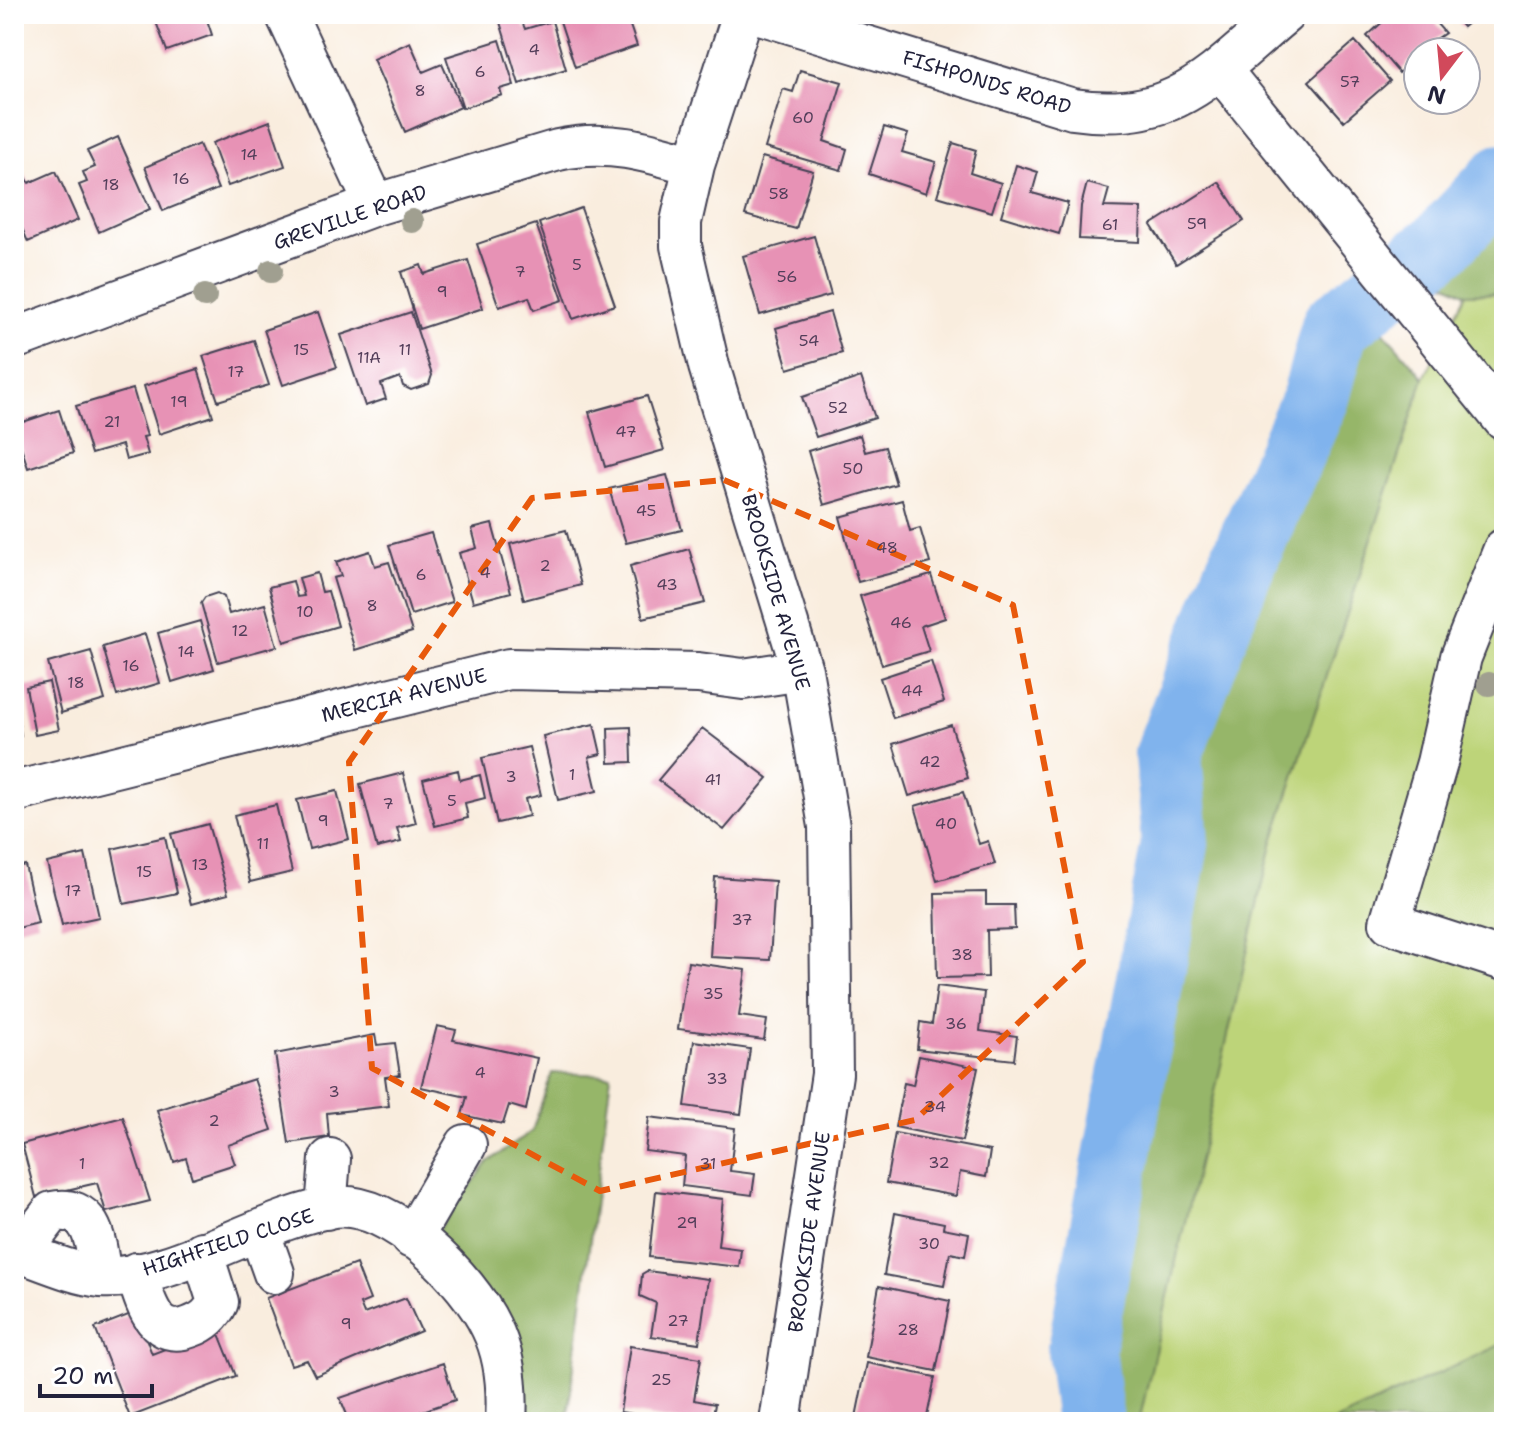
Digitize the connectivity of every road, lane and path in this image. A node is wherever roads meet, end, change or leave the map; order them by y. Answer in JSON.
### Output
{"nodes":[{"id":1,"x":286,"y":14,"type":"edge"},
{"id":2,"x":743,"y":14,"type":"edge"},
{"id":3,"x":760,"y":14,"type":"edge"},
{"id":4,"x":1284,"y":14,"type":"edge"},
{"id":5,"x":1220,"y":69,"type":"junction"},
{"id":6,"x":694,"y":165,"type":"junction"},
{"id":7,"x":375,"y":205,"type":"junction"},
{"id":8,"x":14,"y":339,"type":"edge"},
{"id":9,"x":1504,"y":420,"type":"edge"},
{"id":10,"x":1504,"y":549,"type":"edge"},
{"id":11,"x":802,"y":670,"type":"junction"},
{"id":12,"x":14,"y":792,"type":"edge"},
{"id":13,"x":1504,"y":960,"type":"edge"},
{"id":14,"x":466,"y":1145,"type":"dead end"},
{"id":15,"x":330,"y":1159,"type":"dead end"},
{"id":16,"x":326,"y":1209,"type":"junction"},
{"id":17,"x":259,"y":1231,"type":"junction"},
{"id":18,"x":412,"y":1238,"type":"junction"},
{"id":19,"x":18,"y":1251,"type":"edge"},
{"id":20,"x":202,"y":1252,"type":"junction"},
{"id":21,"x":274,"y":1273,"type":"dead end"},
{"id":22,"x":118,"y":1275,"type":"junction"},
{"id":23,"x":506,"y":1422,"type":"edge"},
{"id":24,"x":780,"y":1422,"type":"edge"}],
"edges":[{"from":1,"to":7,"type":"street"},
{"from":2,"to":6,"type":"street","name":"BROOKSIDE AVENUE"},
{"from":3,"to":5,"type":"street","name":"FISHPONDS ROAD"},
{"from":4,"to":5,"type":"street","name":"FISHPONDS ROAD"},
{"from":5,"to":9,"type":"street"},
{"from":6,"to":7,"type":"street","name":"GREVILLE ROAD"},
{"from":6,"to":11,"type":"street","name":"BROOKSIDE AVENUE"},
{"from":7,"to":8,"type":"street","name":"GREVILLE ROAD"},
{"from":10,"to":13,"type":"street"},
{"from":11,"to":12,"type":"street","name":"MERCIA AVENUE"},
{"from":11,"to":24,"type":"street","name":"BROOKSIDE AVENUE"},
{"from":14,"to":18,"type":"street"},
{"from":15,"to":16,"type":"street"},
{"from":16,"to":17,"type":"street","name":"HIGHFIELD CLOSE"},
{"from":16,"to":18,"type":"street","name":"HIGHFIELD CLOSE"},
{"from":17,"to":20,"type":"street","name":"HIGHFIELD CLOSE"},
{"from":17,"to":21,"type":"street"},
{"from":18,"to":23,"type":"street","name":"HIGHFIELD CLOSE"},
{"from":19,"to":22,"type":"street"},
{"from":19,"to":22,"type":"street"},
{"from":20,"to":22,"type":"street","name":"HIGHFIELD CLOSE"},
{"from":20,"to":22,"type":"street"}]}
